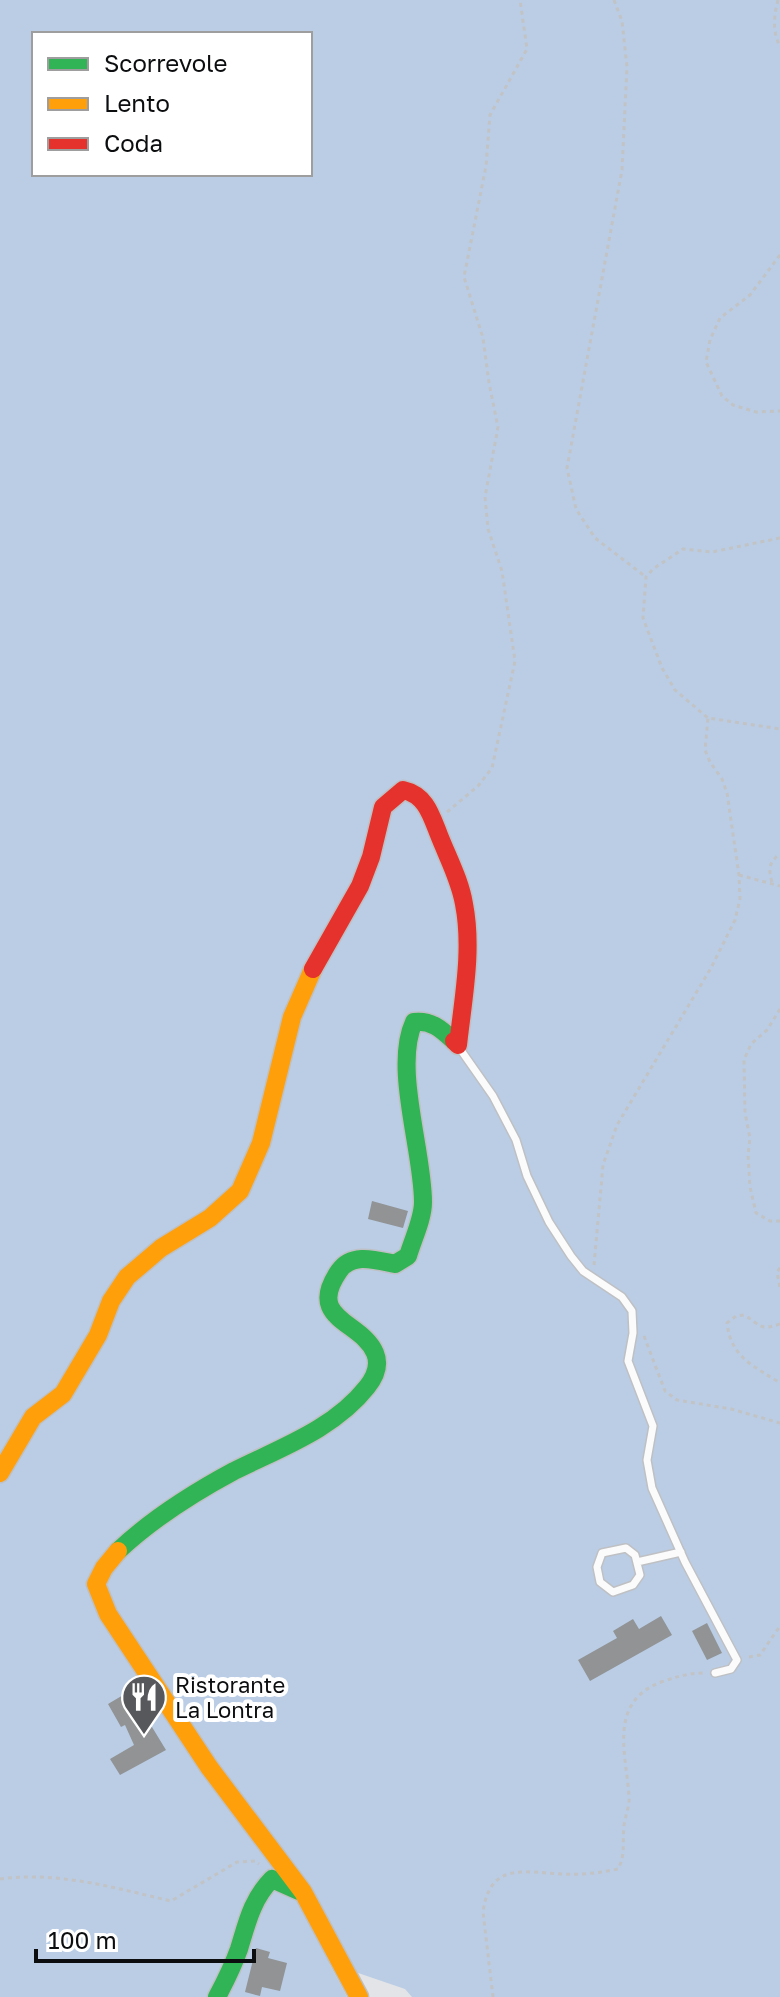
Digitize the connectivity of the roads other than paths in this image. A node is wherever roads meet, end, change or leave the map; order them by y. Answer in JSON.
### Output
{"nodes":[{"id":1,"x":458,"y":1045,"type":"junction"},
{"id":2,"x":0,"y":1473,"type":"edge"},
{"id":3,"x":681,"y":1552,"type":"junction"},
{"id":4,"x":637,"y":1562,"type":"junction"},
{"id":5,"x":715,"y":1673,"type":"road end"},
{"id":6,"x":303,"y":1892,"type":"junction"},
{"id":7,"x":217,"y":1997,"type":"edge"},
{"id":8,"x":359,"y":1997,"type":"edge"}],
"edges":[{"from":1,"to":2,"type":"street"},
{"from":1,"to":3,"type":"lane"},
{"from":1,"to":6,"type":"street"},
{"from":3,"to":4,"type":"lane"},
{"from":3,"to":5,"type":"lane"},
{"from":4,"to":4,"type":"lane"},
{"from":6,"to":7,"type":"street"},
{"from":6,"to":8,"type":"street"}]}
